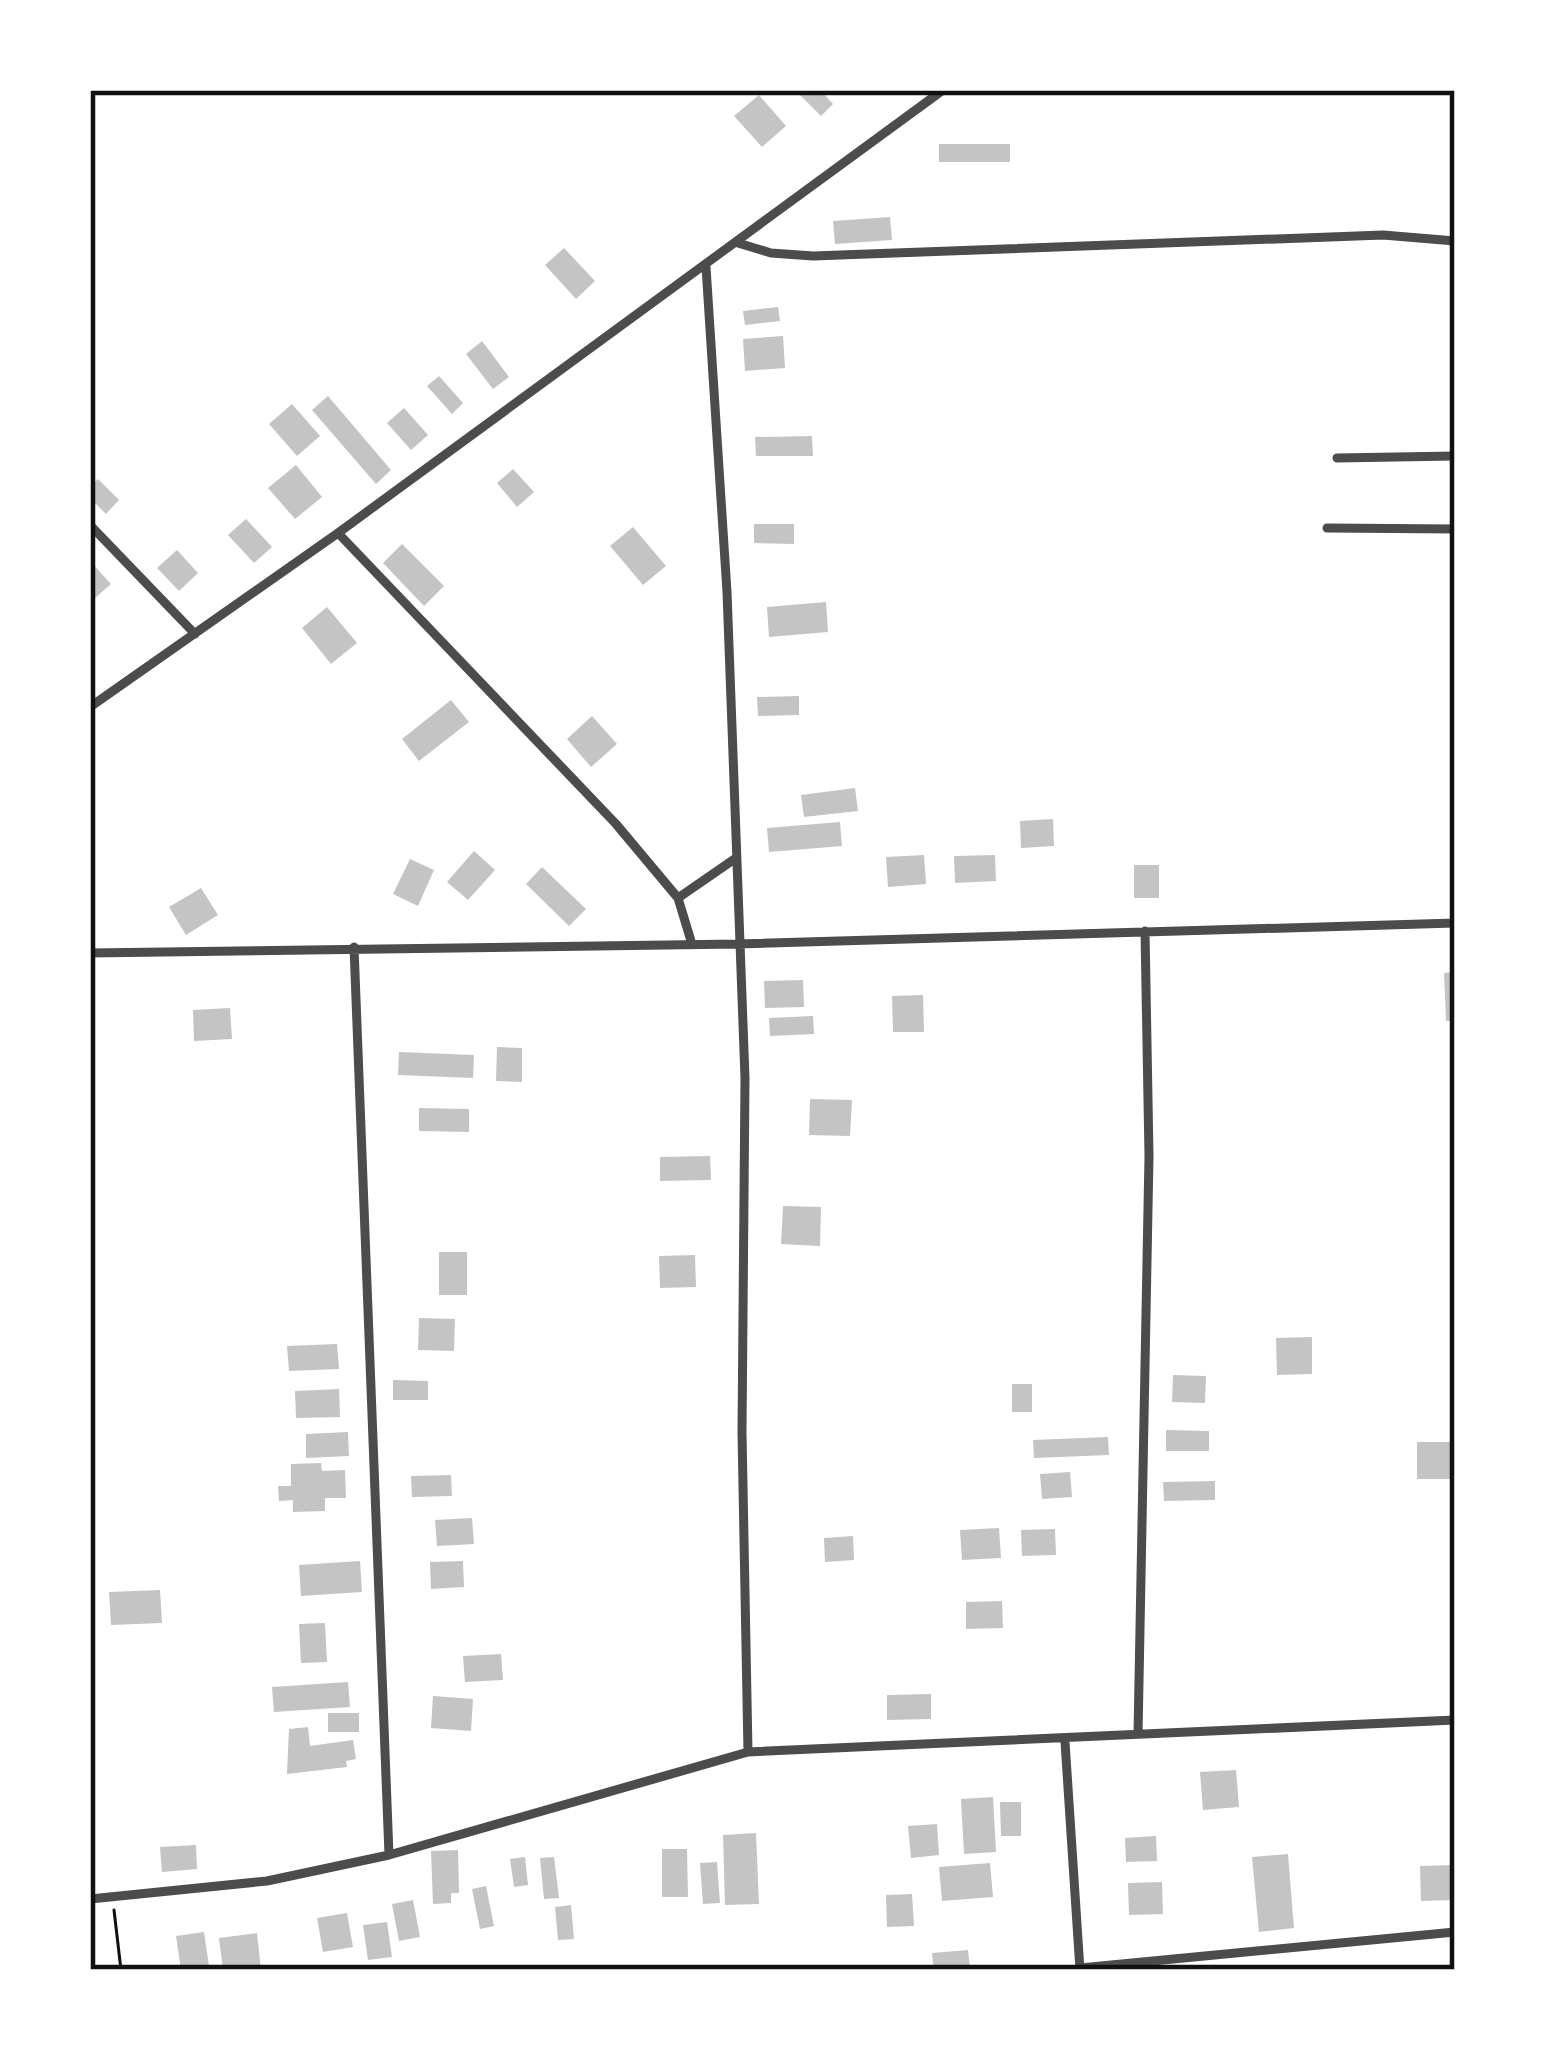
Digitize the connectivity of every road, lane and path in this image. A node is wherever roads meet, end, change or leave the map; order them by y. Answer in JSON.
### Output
{"nodes":[{"id":1,"x":944,"y":90,"type":"edge"},
{"id":2,"x":1455,"y":241,"type":"edge"},
{"id":3,"x":738,"y":243,"type":"junction"},
{"id":4,"x":706,"y":267,"type":"junction"},
{"id":5,"x":1455,"y":456,"type":"edge"},
{"id":6,"x":1337,"y":458,"type":"dead end"},
{"id":7,"x":90,"y":525,"type":"edge"},
{"id":8,"x":1327,"y":528,"type":"dead end"},
{"id":9,"x":1455,"y":529,"type":"edge"},
{"id":10,"x":338,"y":533,"type":"junction"},
{"id":11,"x":194,"y":634,"type":"junction"},
{"id":12,"x":90,"y":707,"type":"edge"},
{"id":13,"x":736,"y":858,"type":"junction"},
{"id":14,"x":677,"y":898,"type":"junction"},
{"id":15,"x":1455,"y":923,"type":"edge"},
{"id":16,"x":1144,"y":931,"type":"junction"},
{"id":17,"x":692,"y":941,"type":"junction"},
{"id":18,"x":737,"y":944,"type":"junction"},
{"id":19,"x":354,"y":947,"type":"junction"},
{"id":20,"x":90,"y":953,"type":"edge"},
{"id":21,"x":1455,"y":1720,"type":"edge"},
{"id":22,"x":1138,"y":1734,"type":"junction"},
{"id":23,"x":1064,"y":1742,"type":"junction"},
{"id":24,"x":748,"y":1752,"type":"junction"},
{"id":25,"x":389,"y":1855,"type":"junction"},
{"id":26,"x":112,"y":1897,"type":"junction"},
{"id":27,"x":90,"y":1899,"type":"edge"},
{"id":28,"x":1455,"y":1932,"type":"edge"},
{"id":29,"x":1080,"y":1969,"type":"edge"},
{"id":30,"x":121,"y":1970,"type":"edge"}],
"edges":[{"from":1,"to":3,"type":"street"},
{"from":2,"to":3,"type":"street"},
{"from":3,"to":4,"type":"street"},
{"from":4,"to":10,"type":"street"},
{"from":4,"to":13,"type":"street"},
{"from":5,"to":6,"type":"street"},
{"from":7,"to":11,"type":"street"},
{"from":8,"to":9,"type":"street"},
{"from":10,"to":11,"type":"street"},
{"from":10,"to":14,"type":"street"},
{"from":11,"to":12,"type":"street"},
{"from":13,"to":14,"type":"street"},
{"from":13,"to":18,"type":"street"},
{"from":14,"to":17,"type":"street"},
{"from":15,"to":16,"type":"street"},
{"from":16,"to":18,"type":"street"},
{"from":16,"to":22,"type":"street"},
{"from":17,"to":18,"type":"street"},
{"from":17,"to":19,"type":"street"},
{"from":18,"to":24,"type":"street"},
{"from":19,"to":20,"type":"street"},
{"from":19,"to":25,"type":"street"},
{"from":21,"to":22,"type":"street"},
{"from":22,"to":23,"type":"street"},
{"from":23,"to":24,"type":"street"},
{"from":23,"to":29,"type":"street"},
{"from":24,"to":25,"type":"street"},
{"from":25,"to":26,"type":"street"},
{"from":26,"to":27,"type":"street"},
{"from":26,"to":30,"type":"path"},
{"from":28,"to":29,"type":"street"}]}
